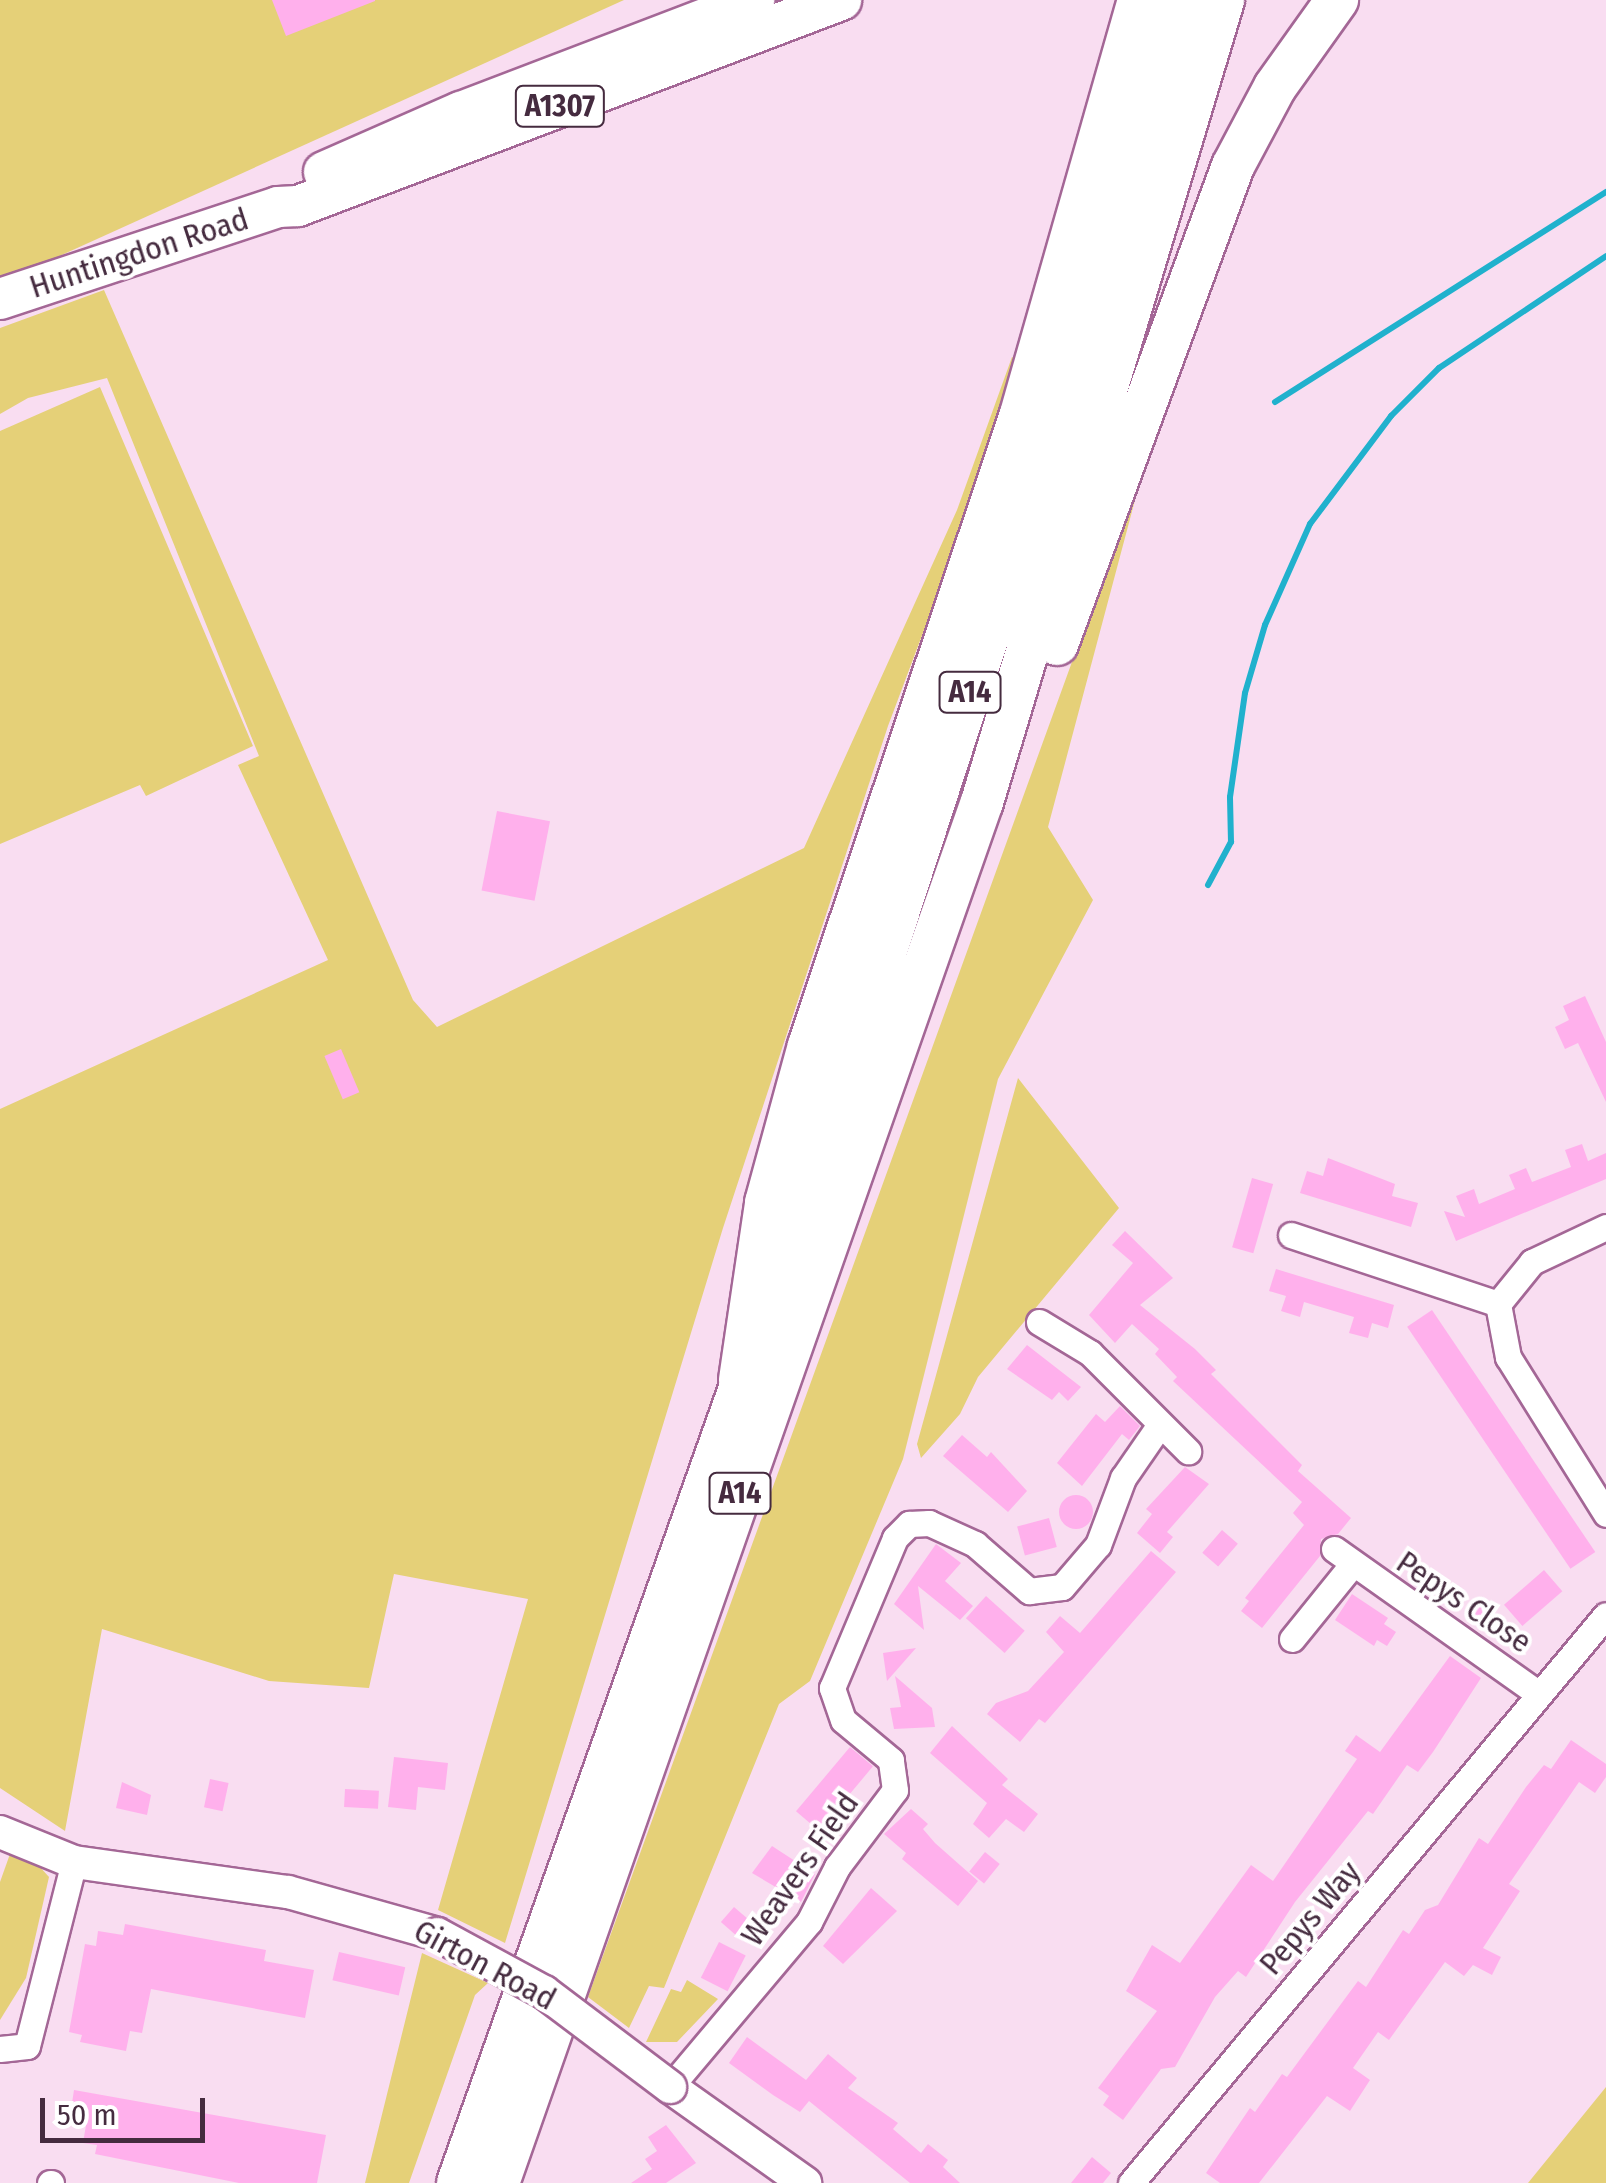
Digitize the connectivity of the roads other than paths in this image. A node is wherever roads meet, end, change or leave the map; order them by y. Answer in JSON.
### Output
{"nodes":[{"id":1,"x":754,"y":0,"type":"edge"},
{"id":2,"x":840,"y":0,"type":"edge"},
{"id":3,"x":1142,"y":0,"type":"edge"},
{"id":4,"x":1182,"y":0,"type":"edge"},
{"id":5,"x":1223,"y":0,"type":"edge"},
{"id":6,"x":1338,"y":0,"type":"edge"},
{"id":7,"x":467,"y":127,"type":"junction"},
{"id":8,"x":0,"y":298,"type":"edge"},
{"id":9,"x":982,"y":802,"type":"junction"},
{"id":10,"x":1606,"y":1227,"type":"edge"},
{"id":11,"x":1291,"y":1235,"type":"dead end"},
{"id":12,"x":1498,"y":1304,"type":"junction"},
{"id":13,"x":1039,"y":1322,"type":"dead end"},
{"id":14,"x":743,"y":1380,"type":"junction"},
{"id":15,"x":1159,"y":1426,"type":"junction"},
{"id":16,"x":1188,"y":1451,"type":"dead end"},
{"id":17,"x":1606,"y":1514,"type":"edge"},
{"id":18,"x":1606,"y":1615,"type":"edge"},
{"id":19,"x":1292,"y":1639,"type":"dead end"},
{"id":20,"x":1539,"y":1694,"type":"junction"},
{"id":21,"x":0,"y":1832,"type":"edge"},
{"id":22,"x":74,"y":1862,"type":"junction"},
{"id":23,"x":0,"y":2050,"type":"edge"},
{"id":24,"x":670,"y":2088,"type":"junction"},
{"id":25,"x":458,"y":2183,"type":"edge"},
{"id":26,"x":498,"y":2183,"type":"edge"},
{"id":27,"x":804,"y":2183,"type":"edge"},
{"id":28,"x":1130,"y":2183,"type":"edge"}],
"edges":[{"from":1,"to":7,"type":"main road","name":"Huntingdon Road","number":"A1307"},
{"from":2,"to":7,"type":"main road","name":"Huntingdon Road","number":"A1307"},
{"from":3,"to":14,"type":"highway"},
{"from":4,"to":14,"type":"highway","number":"A14"},
{"from":5,"to":9,"type":"highway","number":"A14"},
{"from":6,"to":9,"type":"highway","number":"A14"},
{"from":7,"to":8,"type":"main road","name":"Huntingdon Road","number":"A1307"},
{"from":9,"to":26,"type":"highway","number":"A14"},
{"from":10,"to":12,"type":"street"},
{"from":11,"to":12,"type":"street"},
{"from":12,"to":17,"type":"street"},
{"from":13,"to":15,"type":"street"},
{"from":14,"to":25,"type":"highway","number":"A14"},
{"from":15,"to":16,"type":"street"},
{"from":15,"to":24,"type":"street","name":"Weavers Field"},
{"from":18,"to":20,"type":"street","name":"Pepys Way"},
{"from":19,"to":20,"type":"street","name":"Pepys Close"},
{"from":20,"to":28,"type":"street","name":"Pepys Way"},
{"from":21,"to":22,"type":"street","name":"Girton Road"},
{"from":22,"to":23,"type":"street"},
{"from":22,"to":24,"type":"street","name":"Girton Road","bridge":true},
{"from":24,"to":27,"type":"street","name":"Girton Road"}]}
